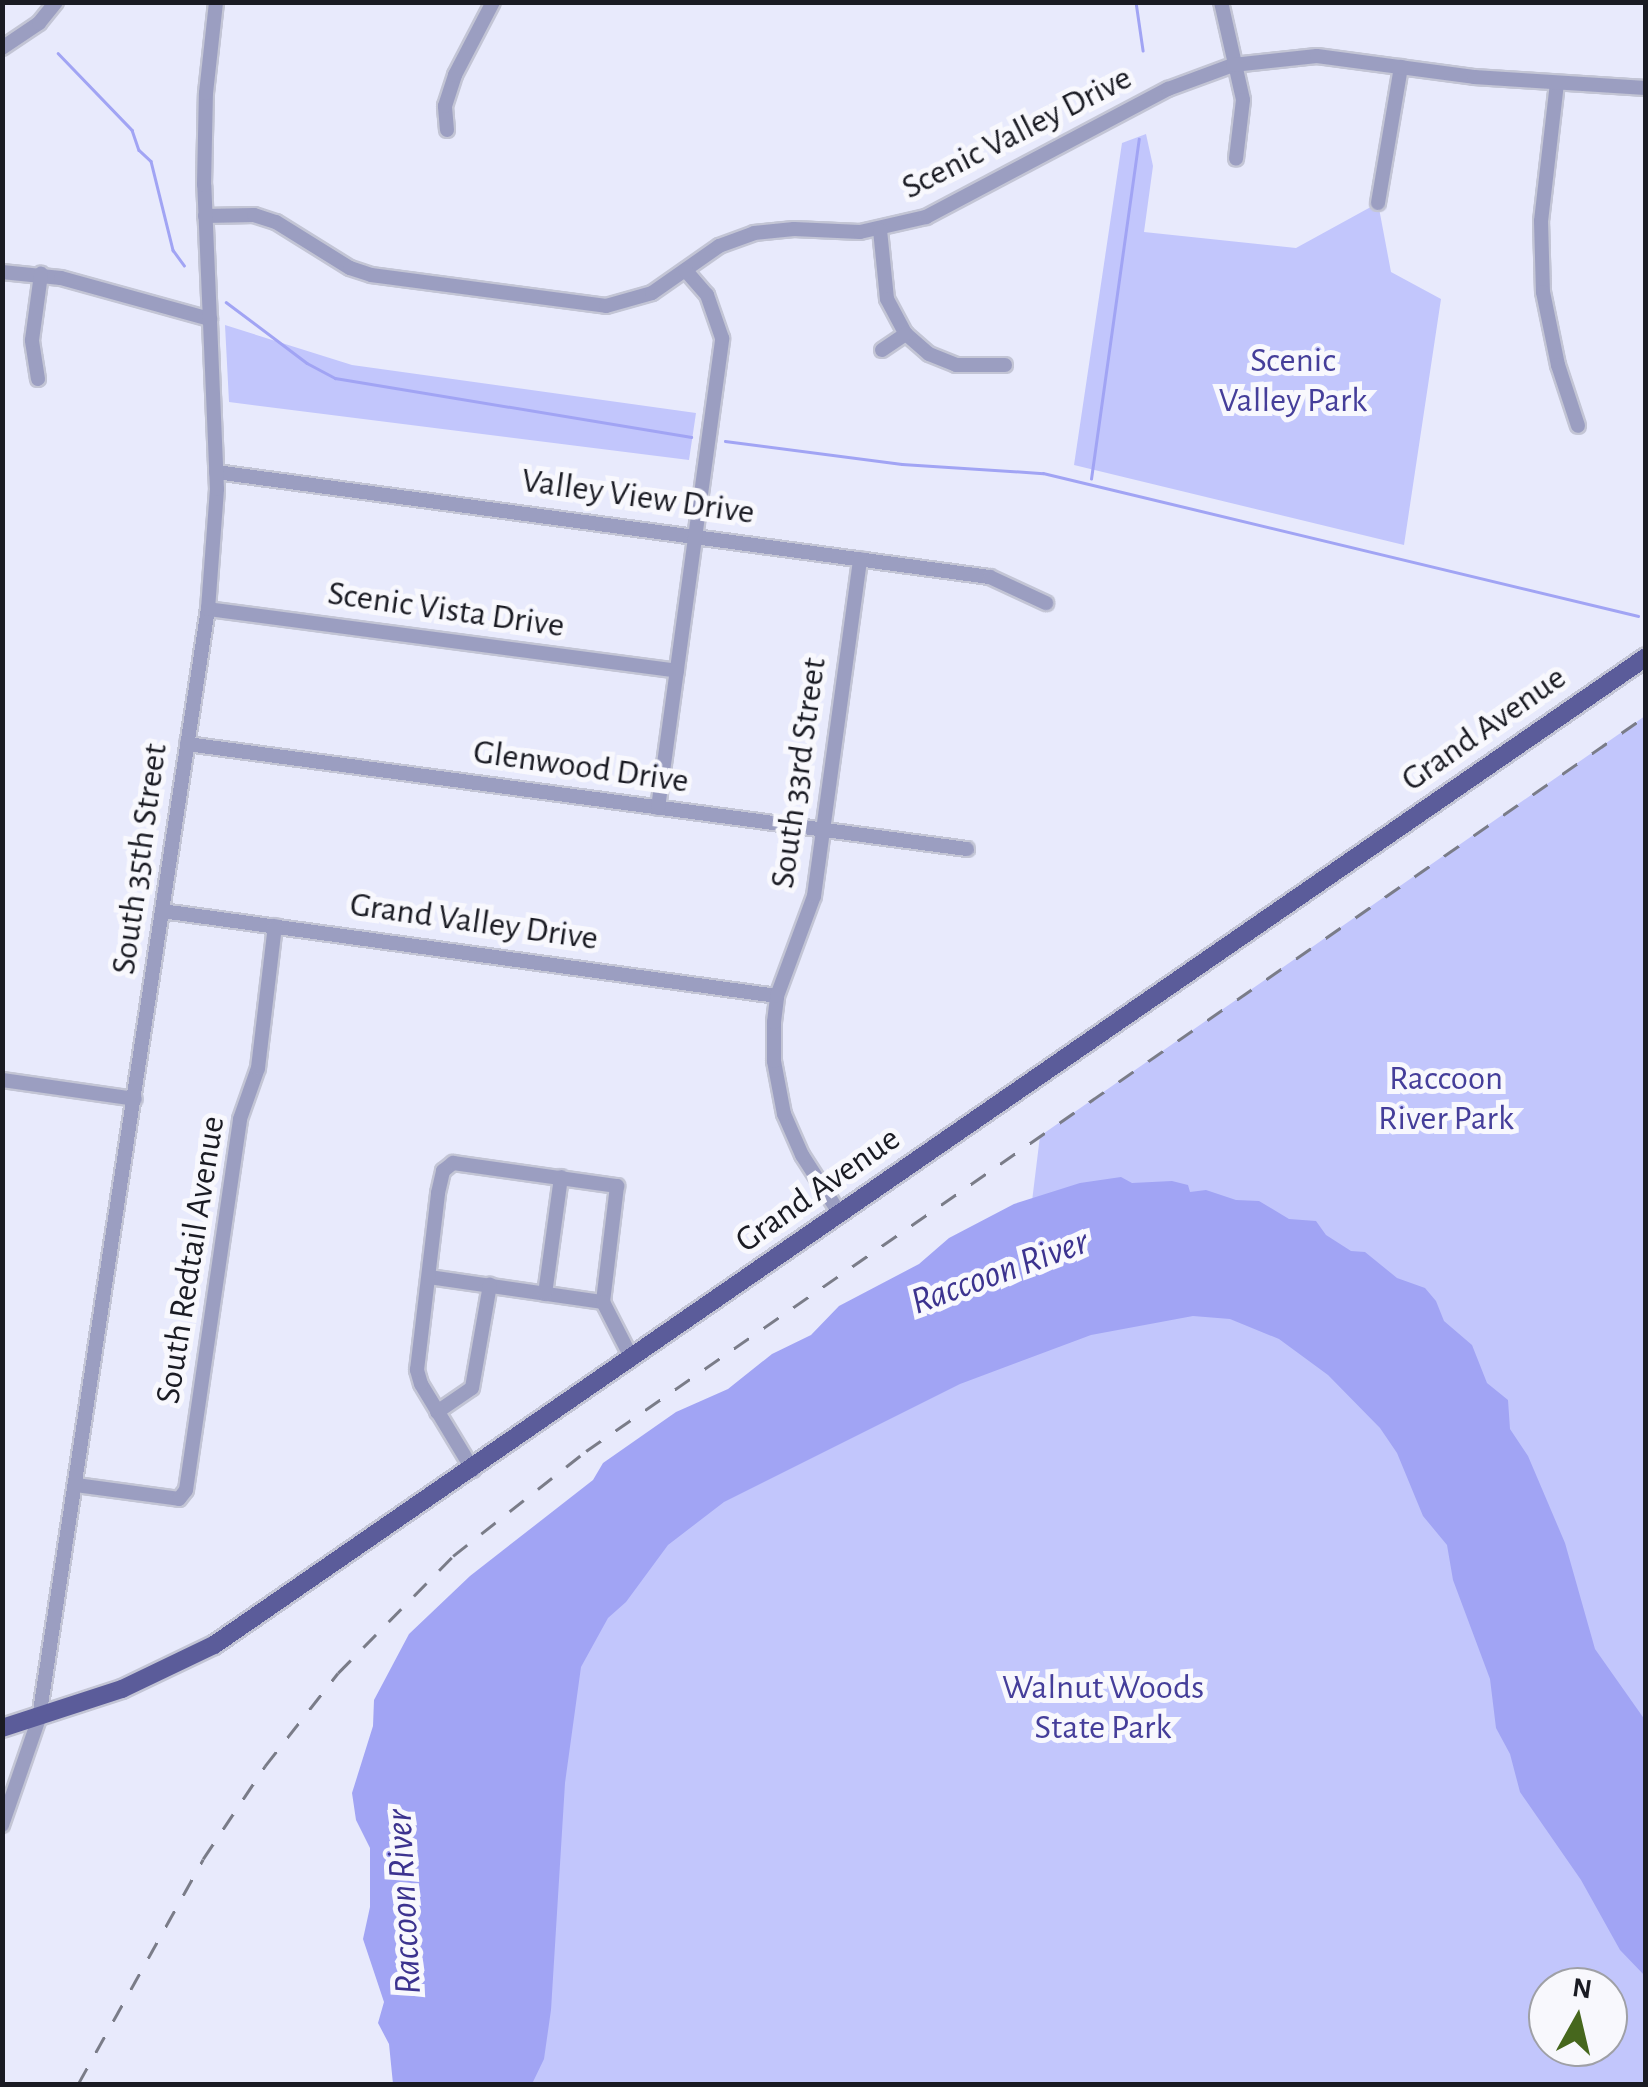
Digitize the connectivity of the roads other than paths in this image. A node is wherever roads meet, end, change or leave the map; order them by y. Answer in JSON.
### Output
{"nodes":[{"id":1,"x":56,"y":2,"type":"edge"},
{"id":2,"x":216,"y":2,"type":"edge"},
{"id":3,"x":494,"y":2,"type":"edge"},
{"id":4,"x":1220,"y":2,"type":"edge"},
{"id":5,"x":2,"y":48,"type":"edge"},
{"id":6,"x":1233,"y":65,"type":"junction"},
{"id":7,"x":1401,"y":66,"type":"junction"},
{"id":8,"x":1557,"y":83,"type":"junction"},
{"id":9,"x":1646,"y":88,"type":"edge"},
{"id":10,"x":447,"y":130,"type":"dead end"},
{"id":11,"x":1236,"y":159,"type":"dead end"},
{"id":12,"x":1378,"y":203,"type":"dead end"},
{"id":13,"x":205,"y":216,"type":"junction"},
{"id":14,"x":880,"y":230,"type":"junction"},
{"id":15,"x":685,"y":270,"type":"junction"},
{"id":16,"x":2,"y":272,"type":"edge"},
{"id":17,"x":41,"y":274,"type":"junction"},
{"id":18,"x":210,"y":319,"type":"junction"},
{"id":19,"x":906,"y":334,"type":"junction"},
{"id":20,"x":882,"y":350,"type":"dead end"},
{"id":21,"x":1005,"y":364,"type":"dead end"},
{"id":22,"x":38,"y":379,"type":"dead end"},
{"id":23,"x":1578,"y":426,"type":"dead end"},
{"id":24,"x":216,"y":472,"type":"junction"},
{"id":25,"x":696,"y":534,"type":"junction"},
{"id":26,"x":860,"y":559,"type":"junction"},
{"id":27,"x":1046,"y":603,"type":"dead end"},
{"id":28,"x":208,"y":609,"type":"junction"},
{"id":29,"x":1646,"y":657,"type":"edge"},
{"id":30,"x":676,"y":671,"type":"junction"},
{"id":31,"x":187,"y":744,"type":"junction"},
{"id":32,"x":658,"y":808,"type":"junction"},
{"id":33,"x":822,"y":830,"type":"junction"},
{"id":34,"x":967,"y":849,"type":"dead end"},
{"id":35,"x":162,"y":910,"type":"junction"},
{"id":36,"x":275,"y":926,"type":"junction"},
{"id":37,"x":777,"y":996,"type":"junction"},
{"id":38,"x":2,"y":1080,"type":"edge"},
{"id":39,"x":135,"y":1099,"type":"junction"},
{"id":40,"x":561,"y":1178,"type":"junction"},
{"id":41,"x":840,"y":1214,"type":"junction"},
{"id":42,"x":429,"y":1277,"type":"junction"},
{"id":43,"x":490,"y":1286,"type":"junction"},
{"id":44,"x":545,"y":1294,"type":"junction"},
{"id":45,"x":603,"y":1302,"type":"junction"},
{"id":46,"x":632,"y":1360,"type":"junction"},
{"id":47,"x":438,"y":1412,"type":"junction"},
{"id":48,"x":472,"y":1470,"type":"junction"},
{"id":49,"x":76,"y":1486,"type":"junction"},
{"id":50,"x":39,"y":1718,"type":"junction"},
{"id":51,"x":2,"y":1728,"type":"edge"},
{"id":52,"x":2,"y":1825,"type":"edge"}],
"edges":[{"from":1,"to":5,"type":"street"},
{"from":2,"to":13,"type":"street","name":"South 35th Street"},
{"from":3,"to":10,"type":"street"},
{"from":4,"to":6,"type":"street"},
{"from":6,"to":7,"type":"street","name":"Scenic Valley Drive"},
{"from":6,"to":11,"type":"street"},
{"from":6,"to":14,"type":"street","name":"Scenic Valley Drive"},
{"from":7,"to":8,"type":"street","name":"Scenic Valley Drive"},
{"from":7,"to":12,"type":"street"},
{"from":8,"to":9,"type":"street","name":"Scenic Valley Drive"},
{"from":8,"to":23,"type":"street"},
{"from":13,"to":15,"type":"street","name":"Scenic Valley Drive"},
{"from":13,"to":18,"type":"street","name":"South 35th Street"},
{"from":14,"to":15,"type":"street","name":"Scenic Valley Drive"},
{"from":14,"to":19,"type":"street"},
{"from":15,"to":25,"type":"street"},
{"from":16,"to":17,"type":"street"},
{"from":17,"to":18,"type":"street"},
{"from":17,"to":22,"type":"street"},
{"from":18,"to":24,"type":"street","name":"South 35th Street"},
{"from":19,"to":20,"type":"street"},
{"from":19,"to":21,"type":"street"},
{"from":24,"to":25,"type":"street","name":"Valley View Drive"},
{"from":24,"to":28,"type":"street","name":"South 35th Street"},
{"from":25,"to":26,"type":"street","name":"Valley View Drive"},
{"from":25,"to":30,"type":"street"},
{"from":26,"to":27,"type":"street","name":"Valley View Drive"},
{"from":26,"to":33,"type":"street","name":"South 33rd Street"},
{"from":28,"to":30,"type":"street","name":"Scenic Vista Drive"},
{"from":28,"to":31,"type":"street","name":"South 35th Street"},
{"from":29,"to":41,"type":"main road","name":"Grand Avenue"},
{"from":30,"to":32,"type":"street"},
{"from":31,"to":32,"type":"street","name":"Glenwood Drive"},
{"from":31,"to":35,"type":"street","name":"South 35th Street"},
{"from":32,"to":33,"type":"street","name":"Glenwood Drive"},
{"from":33,"to":34,"type":"street","name":"Glenwood Drive"},
{"from":33,"to":37,"type":"street","name":"South 33rd Street"},
{"from":35,"to":36,"type":"street","name":"Grand Valley Drive"},
{"from":35,"to":39,"type":"street","name":"South 35th Street"},
{"from":36,"to":37,"type":"street","name":"Grand Valley Drive"},
{"from":36,"to":49,"type":"street","name":"South Redtail Avenue"},
{"from":37,"to":41,"type":"street","name":"South 33rd Street"},
{"from":38,"to":39,"type":"street"},
{"from":39,"to":49,"type":"street","name":"South 35th Street"},
{"from":40,"to":42,"type":"street"},
{"from":40,"to":44,"type":"street"},
{"from":40,"to":45,"type":"street"},
{"from":41,"to":46,"type":"main road","name":"Grand Avenue"},
{"from":42,"to":43,"type":"street"},
{"from":42,"to":47,"type":"street"},
{"from":43,"to":44,"type":"street"},
{"from":43,"to":47,"type":"street"},
{"from":44,"to":45,"type":"street"},
{"from":45,"to":46,"type":"street"},
{"from":46,"to":48,"type":"main road","name":"Grand Avenue"},
{"from":47,"to":48,"type":"street"},
{"from":48,"to":50,"type":"main road","name":"Grand Avenue"},
{"from":49,"to":50,"type":"street","name":"South 35th Street"},
{"from":50,"to":51,"type":"main road","name":"Grand Avenue"},
{"from":50,"to":52,"type":"street","name":"South 35th Street"}]}
